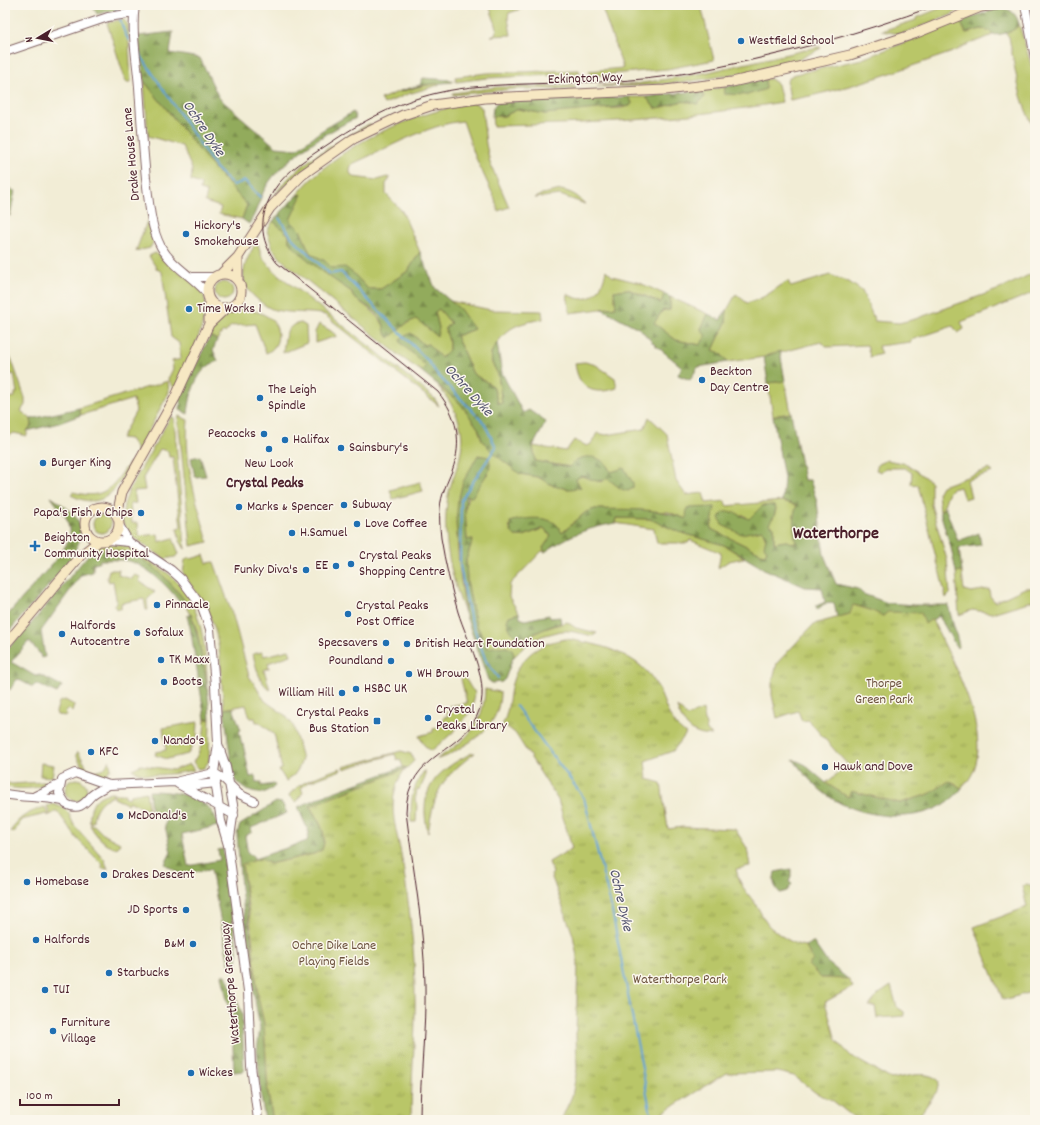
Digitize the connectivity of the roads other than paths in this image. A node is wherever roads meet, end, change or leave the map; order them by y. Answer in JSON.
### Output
{"nodes":[{"id":1,"x":997,"y":5,"type":"edge"},
{"id":2,"x":1025,"y":5,"type":"edge"},
{"id":3,"x":983,"y":6,"type":"edge"},
{"id":4,"x":135,"y":9,"type":"edge"},
{"id":5,"x":5,"y":52,"type":"edge"},
{"id":6,"x":1035,"y":58,"type":"edge"},
{"id":7,"x":238,"y":257,"type":"junction"},
{"id":8,"x":217,"y":275,"type":"junction"},
{"id":9,"x":193,"y":277,"type":"junction"},
{"id":10,"x":238,"y":281,"type":"junction"},
{"id":11,"x":206,"y":292,"type":"junction"},
{"id":12,"x":209,"y":301,"type":"junction"},
{"id":13,"x":225,"y":309,"type":"junction"},
{"id":14,"x":209,"y":324,"type":"junction"},
{"id":15,"x":122,"y":492,"type":"junction"},
{"id":16,"x":103,"y":507,"type":"junction"},
{"id":17,"x":116,"y":515,"type":"junction"},
{"id":18,"x":119,"y":525,"type":"junction"},
{"id":19,"x":86,"y":530,"type":"junction"},
{"id":20,"x":104,"y":540,"type":"junction"},
{"id":21,"x":129,"y":542,"type":"junction"},
{"id":22,"x":81,"y":555,"type":"junction"},
{"id":23,"x":5,"y":645,"type":"edge"},
{"id":24,"x":218,"y":743,"type":"junction"},
{"id":25,"x":221,"y":754,"type":"junction"},
{"id":26,"x":86,"y":777,"type":"junction"},
{"id":27,"x":217,"y":778,"type":"junction"},
{"id":28,"x":174,"y":782,"type":"junction"},
{"id":29,"x":60,"y":784,"type":"junction"},
{"id":30,"x":230,"y":784,"type":"junction"},
{"id":31,"x":109,"y":785,"type":"junction"},
{"id":32,"x":5,"y":794,"type":"edge"},
{"id":33,"x":35,"y":796,"type":"junction"},
{"id":34,"x":92,"y":796,"type":"junction"},
{"id":35,"x":62,"y":801,"type":"junction"},
{"id":36,"x":254,"y":801,"type":"dead end"},
{"id":37,"x":219,"y":805,"type":"junction"},
{"id":38,"x":232,"y":811,"type":"junction"},
{"id":39,"x":225,"y":834,"type":"junction"},
{"id":40,"x":228,"y":845,"type":"junction"},
{"id":41,"x":258,"y":1120,"type":"edge"}],
"edges":[{"from":1,"to":3,"type":"main road","name":"Eckington Way"},
{"from":2,"to":6,"type":"street"},
{"from":3,"to":7,"type":"main road","name":"Eckington Way"},
{"from":4,"to":5,"type":"street"},
{"from":4,"to":9,"type":"street","name":"Drake House Lane"},
{"from":7,"to":8,"type":"main road","name":"Eckington Way"},
{"from":7,"to":10,"type":"main road"},
{"from":8,"to":9,"type":"street"},
{"from":8,"to":10,"type":"main road"},
{"from":8,"to":11,"type":"main road"},
{"from":9,"to":11,"type":"street","name":"Drake House Lane"},
{"from":10,"to":13,"type":"main road"},
{"from":11,"to":12,"type":"main road"},
{"from":12,"to":13,"type":"main road"},
{"from":12,"to":14,"type":"main road"},
{"from":13,"to":14,"type":"main road"},
{"from":14,"to":15,"type":"main road"},
{"from":15,"to":16,"type":"main road"},
{"from":15,"to":17,"type":"main road"},
{"from":16,"to":17,"type":"main road"},
{"from":16,"to":19,"type":"main road"},
{"from":17,"to":18,"type":"main road"},
{"from":18,"to":20,"type":"main road"},
{"from":18,"to":21,"type":"street","name":"Waterthorpe Greenway"},
{"from":19,"to":20,"type":"main road"},
{"from":19,"to":22,"type":"main road"},
{"from":20,"to":21,"type":"street","name":"Waterthorpe Greenway"},
{"from":20,"to":22,"type":"main road"},
{"from":21,"to":24,"type":"street","name":"Waterthorpe Greenway"},
{"from":22,"to":23,"type":"main road"},
{"from":24,"to":25,"type":"street","name":"Waterthorpe Greenway"},
{"from":24,"to":27,"type":"street","name":"Waterthorpe Greenway"},
{"from":25,"to":27,"type":"street"},
{"from":25,"to":30,"type":"street","name":"Waterthorpe Greenway"},
{"from":26,"to":29,"type":"street"},
{"from":26,"to":31,"type":"street"},
{"from":26,"to":34,"type":"street"},
{"from":27,"to":28,"type":"street"},
{"from":27,"to":30,"type":"street"},
{"from":27,"to":37,"type":"street","name":"Waterthorpe Greenway"},
{"from":28,"to":31,"type":"street"},
{"from":28,"to":37,"type":"street"},
{"from":29,"to":33,"type":"street"},
{"from":29,"to":35,"type":"street"},
{"from":30,"to":36,"type":"street"},
{"from":30,"to":38,"type":"street","name":"Waterthorpe Greenway"},
{"from":31,"to":34,"type":"street"},
{"from":32,"to":33,"type":"street"},
{"from":33,"to":35,"type":"street"},
{"from":34,"to":35,"type":"street"},
{"from":37,"to":38,"type":"street"},
{"from":37,"to":39,"type":"street","name":"Waterthorpe Greenway"},
{"from":38,"to":39,"type":"street"},
{"from":38,"to":40,"type":"street","name":"Waterthorpe Greenway"},
{"from":39,"to":40,"type":"street","name":"Waterthorpe Greenway"},
{"from":40,"to":41,"type":"street","name":"Waterthorpe Greenway"}]}
